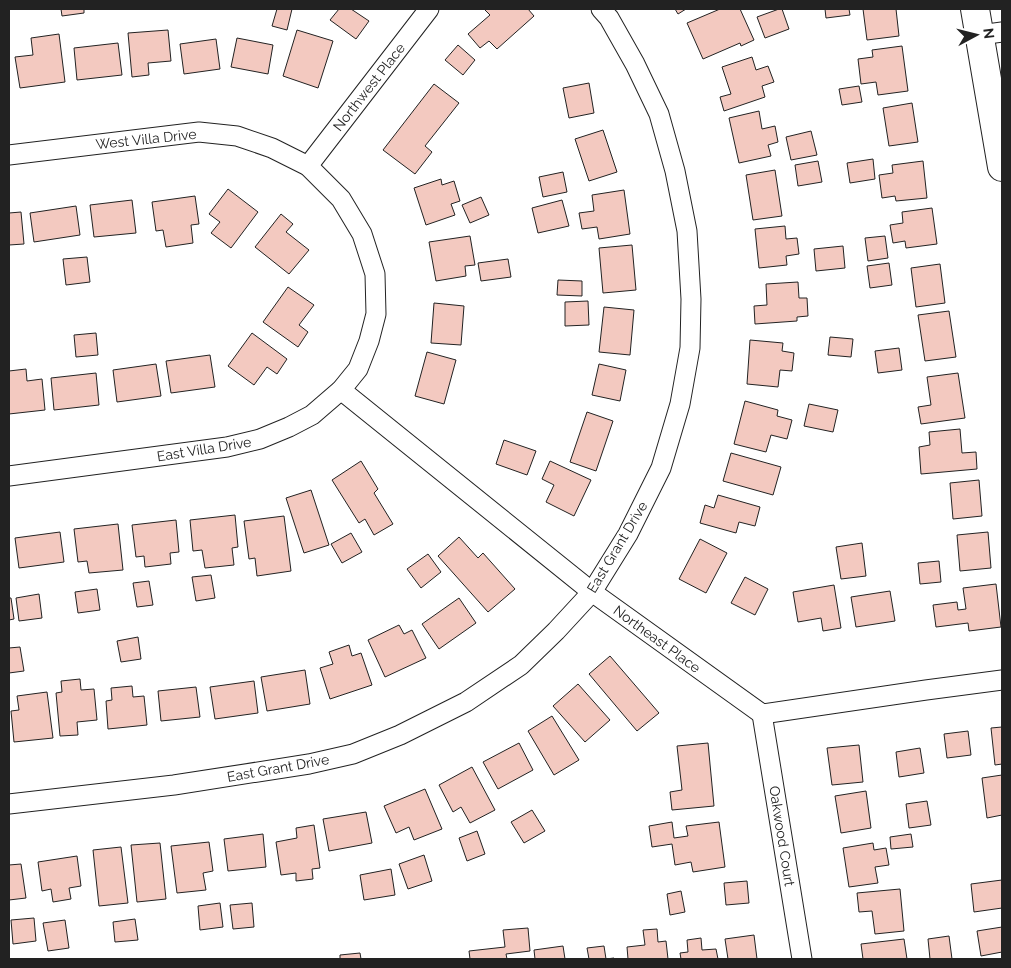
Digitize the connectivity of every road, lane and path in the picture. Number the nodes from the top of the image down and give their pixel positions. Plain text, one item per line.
1 (430, 9) edge
2 (601, 9) edge
3 (975, 9) edge
4 (991, 34) edge
5 (9, 155) edge
6 (308, 166) junction
7 (1002, 167) edge
8 (342, 390) junction
9 (9, 476) edge
10 (592, 592) junction
11 (1002, 680) edge
12 (762, 714) junction
13 (9, 804) edge
14 (802, 959) edge

1 - 6 street, Northwest Place
2 - 10 street, East Grant Drive
3 - 4 street
4 - 7 street
5 - 6 street, West Villa Drive
6 - 8 street, East Villa Drive
8 - 9 street, East Villa Drive
8 - 10 street, Northeast Place
10 - 12 street, Northeast Place
10 - 13 street, East Grant Drive
11 - 12 street
12 - 14 street, Oakwood Court

